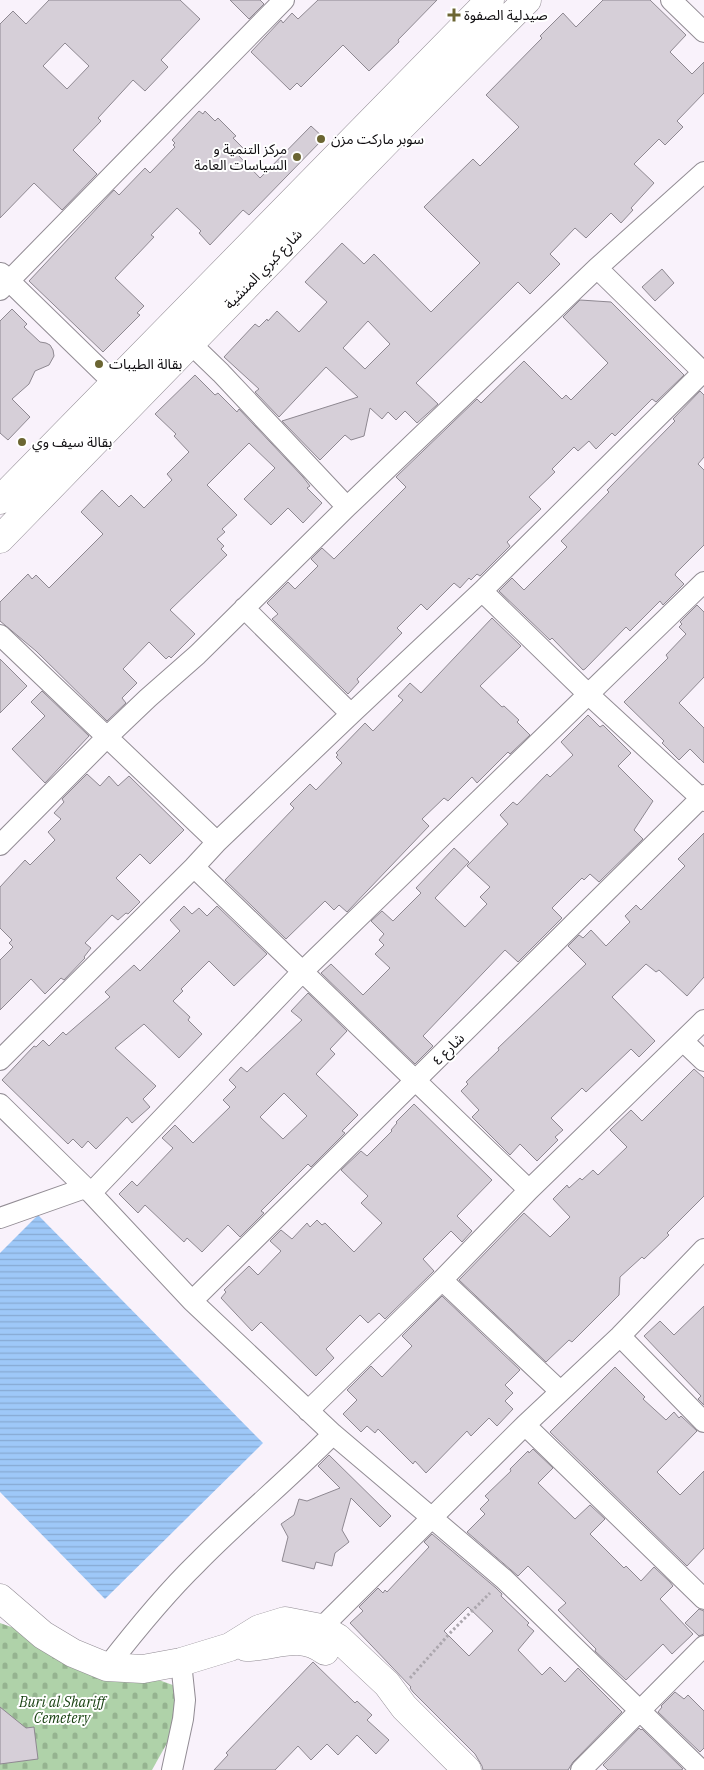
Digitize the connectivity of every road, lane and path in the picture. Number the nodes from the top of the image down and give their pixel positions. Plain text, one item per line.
1 (284, 0) edge
2 (490, 0) edge
3 (527, 0) edge
4 (671, 0) edge
5 (704, 32) edge
6 (704, 172) edge
7 (597, 268) junction
8 (3, 281) edge
9 (191, 344) junction
10 (703, 373) edge
11 (114, 383) junction
12 (0, 500) edge
13 (347, 508) junction
14 (0, 539) edge
15 (704, 582) edge
16 (482, 591) junction
17 (244, 608) junction
18 (0, 635) edge
19 (588, 694) junction
20 (351, 714) junction
21 (106, 738) junction
22 (703, 798) edge
23 (217, 842) junction
24 (0, 845) edge
25 (194, 867) junction
26 (302, 972) junction
27 (704, 1020) edge
28 (683, 1041) junction
29 (0, 1060) edge
30 (704, 1061) edge
31 (416, 1082) junction
32 (0, 1104) edge
33 (88, 1190) junction
34 (529, 1190) junction
35 (0, 1218) edge
36 (704, 1249) edge
37 (442, 1280) junction
38 (192, 1301) junction
39 (620, 1336) junction
40 (560, 1391) junction
41 (308, 1411) junction
42 (704, 1422) edge
43 (526, 1425) junction
44 (333, 1434) junction
45 (432, 1517) junction
46 (504, 1579) junction
47 (0, 1598) edge
48 (704, 1599) edge
49 (321, 1628) junction
50 (704, 1646) edge
51 (230, 1647) junction
52 (181, 1662) junction
53 (107, 1667) junction
54 (399, 1701) junction
55 (641, 1711) junction
56 (172, 1770) edge
57 (466, 1770) edge
58 (581, 1770) edge
59 (701, 1770) edge

1 - 8 street
2 - 11 main road, شارع كبري المنشية
3 - 9 main road, شارع كبري المنشية
4 - 5 street
6 - 7 street
7 - 10 street
7 - 13 street
8 - 11 street
9 - 13 street
9 - 14 main road, شارع كبري المنشية
10 - 16 street
11 - 12 main road, شارع كبري المنشية
13 - 17 street
15 - 19 street
16 - 19 street
16 - 20 street
17 - 20 street
17 - 21 street
18 - 21 street
19 - 22 street
19 - 26 street
20 - 23 street
21 - 23 street
21 - 24 street
22 - 31 street, شارع ٤
23 - 25 street
25 - 26 street
25 - 29 street
26 - 31 street
26 - 33 street
27 - 28 street
28 - 30 street
28 - 34 street
31 - 34 street
31 - 38 street, شارع ٤
32 - 33 street
33 - 35 street
33 - 38 street
34 - 37 street
36 - 39 street
37 - 40 street
37 - 41 street
38 - 41 street
39 - 40 street
39 - 42 street
40 - 43 street
41 - 44 street
43 - 45 street
43 - 48 street
44 - 45 street
44 - 53 street
45 - 46 street
45 - 49 street
46 - 54 path
46 - 55 street
47 - 53 main road
49 - 51 main road
49 - 54 main road
50 - 55 street
51 - 52 main road
51 - 54 main road
52 - 53 main road
52 - 56 street
54 - 57 main road
55 - 58 street
55 - 59 street

